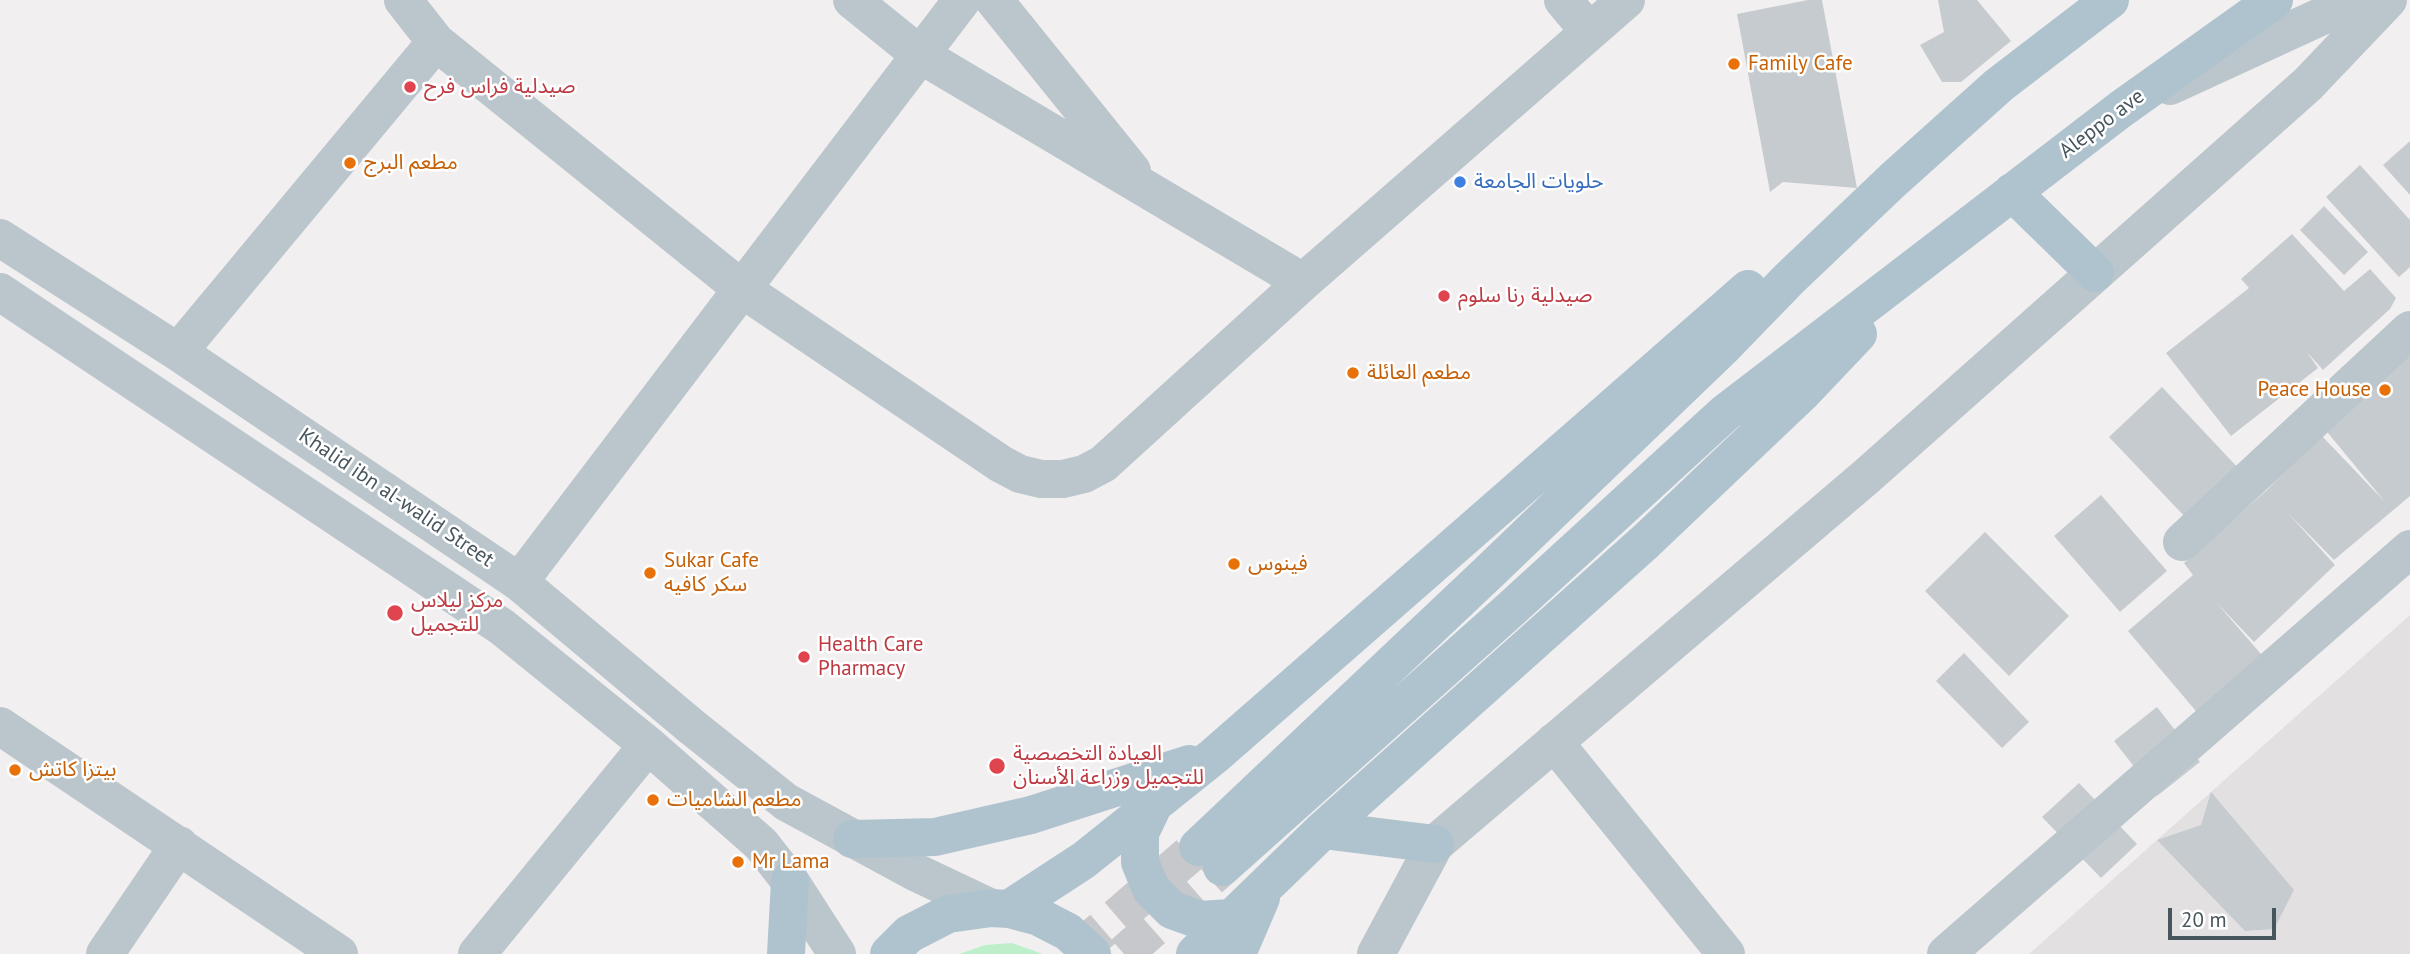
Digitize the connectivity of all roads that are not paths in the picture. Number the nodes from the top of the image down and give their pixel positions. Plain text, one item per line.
1 (403, 0) edge
2 (852, 0) edge
3 (961, 0) edge
4 (994, 0) edge
5 (1563, 0) edge
6 (1626, 0) edge
7 (2274, 0) edge
8 (2357, 0) edge
9 (2388, 0) edge
10 (2103, 3) edge
11 (1588, 30) junction
12 (436, 42) junction
13 (919, 54) junction
14 (2121, 109) junction
15 (1893, 180) junction
16 (1146, 189) junction
17 (2012, 192) junction
18 (0, 238) edge
19 (1933, 253) junction
20 (2095, 273) junction
21 (1303, 282) junction
22 (742, 289) junction
23 (0, 292) edge
24 (2410, 330) edge
25 (178, 352) junction
26 (2182, 542) dead end
27 (2410, 549) edge
28 (519, 582) junction
29 (0, 726) edge
30 (1554, 742) junction
31 (648, 745) junction
32 (1214, 755) junction
33 (1153, 806) junction
34 (1323, 830) junction
35 (852, 839) junction
36 (1435, 844) junction
37 (179, 845) junction
38 (790, 881) junction
39 (1000, 908) junction
40 (1234, 936) edge
41 (106, 954) edge
42 (339, 954) edge
43 (477, 954) edge
44 (786, 954) edge
45 (837, 954) edge
46 (889, 954) edge
47 (1092, 954) edge
48 (1195, 954) edge
49 (1376, 954) edge
50 (1726, 954) edge
51 (1946, 954) edge

1 - 12 street
2 - 13 street
3 - 13 street
4 - 16 street
5 - 11 street
6 - 11 street
7 - 14 main road, Aleppo ave
8 - 14 street
9 - 20 street
10 - 15 main road
11 - 21 street
12 - 22 street
12 - 25 street
13 - 16 street
13 - 22 street
14 - 17 main road, Aleppo ave
15 - 19 main road
15 - 32 main road
16 - 21 street
17 - 19 main road, Aleppo ave
17 - 20 main road
18 - 25 street, Khalid ibn al-walid Street
19 - 34 main road
20 - 30 street
21 - 22 street
22 - 28 street
23 - 31 street
24 - 26 street
25 - 28 street, Khalid ibn al-walid Street
27 - 51 street
28 - 35 street, Khalid ibn al-walid Street
29 - 37 street
30 - 36 street
30 - 50 street
31 - 38 street
31 - 43 street
32 - 33 main road
32 - 35 main road
33 - 39 main road
33 - 40 main road
34 - 36 main road
34 - 40 main road
35 - 39 street, Khalid ibn al-walid Street
36 - 49 street
37 - 41 street
37 - 42 street
38 - 44 main road
38 - 45 street
39 - 46 main road
39 - 47 main road
40 - 48 main road

